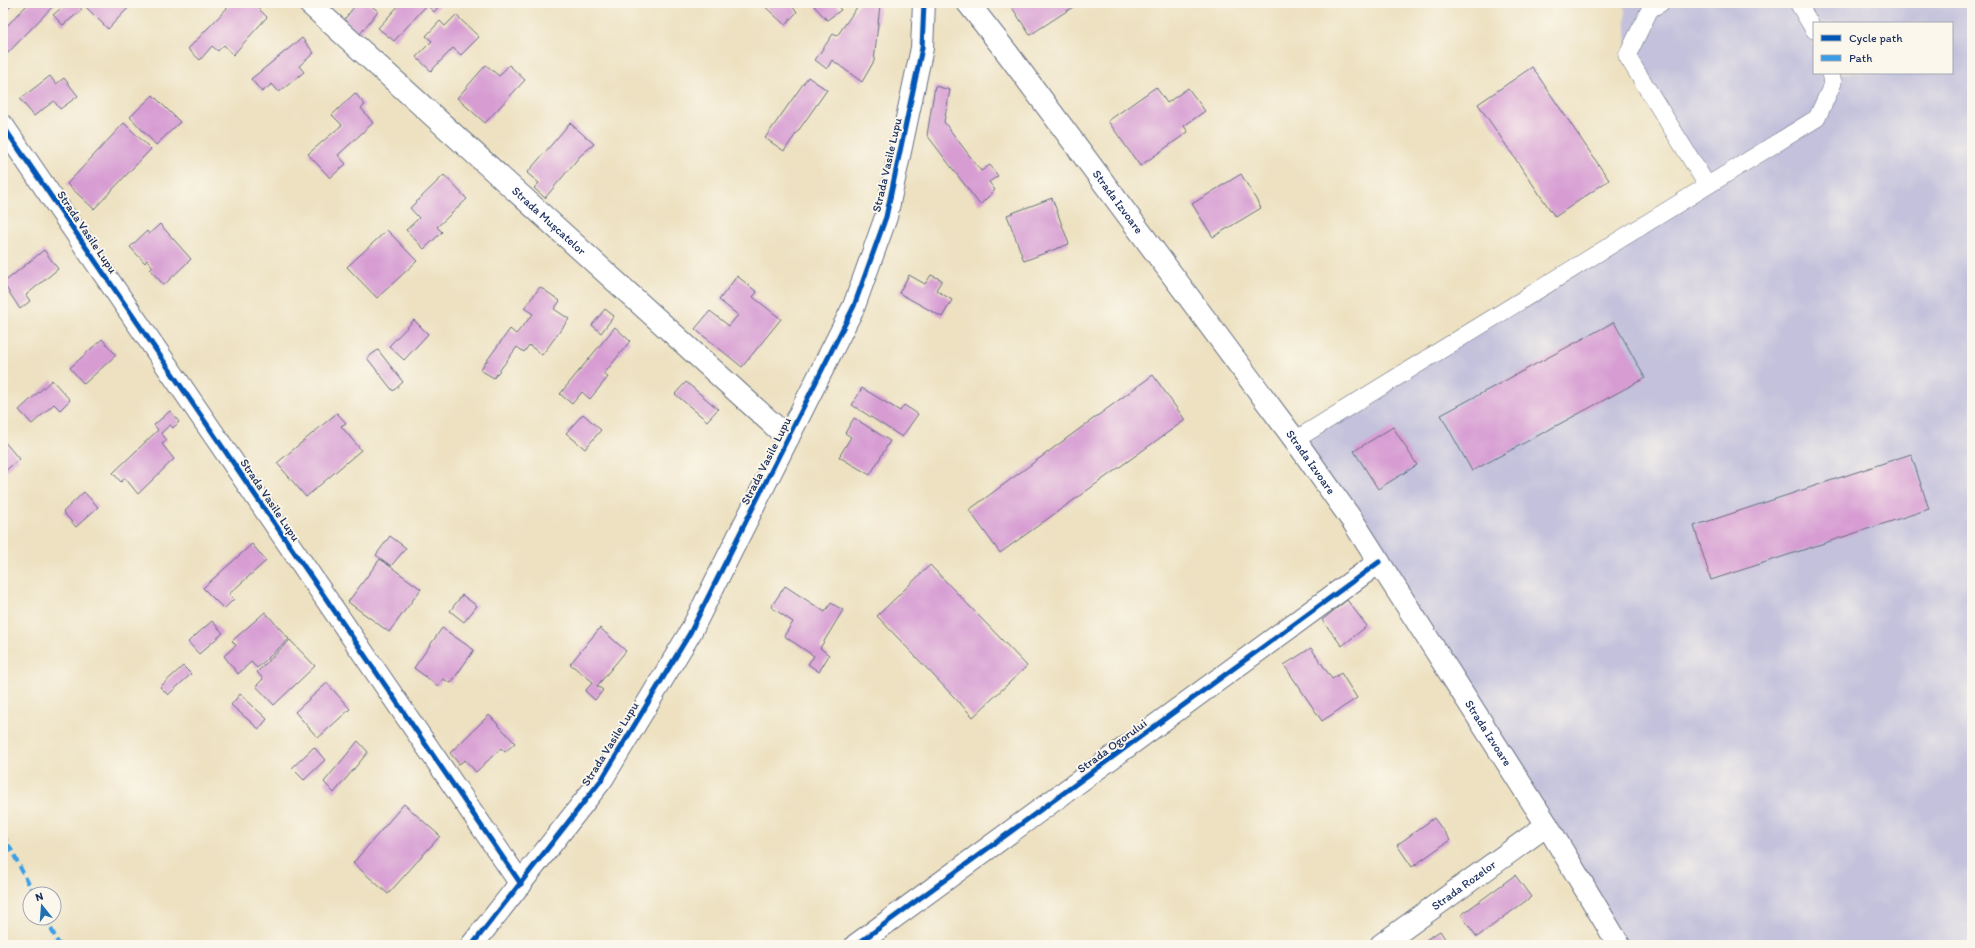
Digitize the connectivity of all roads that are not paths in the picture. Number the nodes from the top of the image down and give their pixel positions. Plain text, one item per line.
1 (309, 3) edge
2 (924, 3) edge
3 (968, 3) edge
4 (1661, 3) edge
5 (1798, 3) edge
6 (1813, 28) edge
7 (1831, 74) edge
8 (3, 126) edge
9 (1707, 184) junction
10 (788, 438) junction
11 (1295, 440) junction
12 (1379, 562) junction
13 (1547, 824) junction
14 (521, 884) junction
15 (472, 945) edge
16 (856, 945) edge
17 (1381, 945) edge
18 (1619, 945) edge

1 - 10 street, Strada Mușcatelor
2 - 10 street, Strada Vasile Lupu
3 - 11 street, Strada Izvoare
4 - 9 lane
5 - 6 lane
7 - 9 lane
8 - 14 street, Strada Vasile Lupu
9 - 11 lane
10 - 14 street, Strada Vasile Lupu
11 - 12 street, Strada Izvoare
12 - 13 street, Strada Izvoare
12 - 16 street, Strada Ogorului
13 - 17 street, Strada Rozelor
13 - 18 street, Strada Izvoare
14 - 15 street, Strada Vasile Lupu

